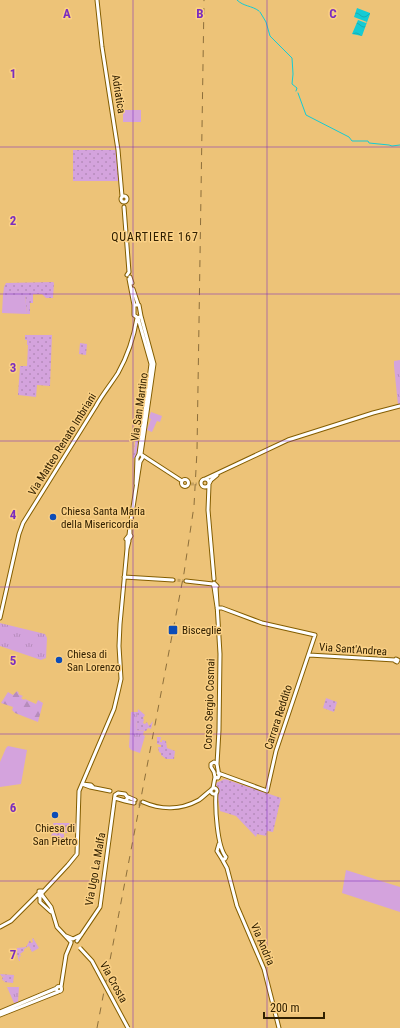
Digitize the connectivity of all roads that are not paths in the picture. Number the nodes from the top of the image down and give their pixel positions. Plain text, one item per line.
1 (96, 0) edge
2 (136, 304) junction
3 (137, 317) junction
4 (136, 323) junction
5 (140, 324) junction
6 (134, 328) junction
7 (400, 406) edge
8 (141, 454) junction
9 (140, 461) junction
10 (218, 474) junction
11 (205, 479) junction
12 (182, 482) junction
13 (188, 484) tunnel mouth
14 (209, 484) junction
15 (202, 485) junction
16 (208, 500) junction
17 (124, 577) junction
18 (173, 580) tunnel mouth
19 (186, 582) tunnel mouth
20 (214, 584) junction
21 (218, 608) junction
22 (0, 618) edge
23 (309, 655) junction
24 (398, 660) edge
25 (215, 763) junction
26 (218, 773) junction
27 (217, 777) junction
28 (226, 777) junction
29 (82, 784) junction
30 (248, 784) junction
31 (269, 786) junction
32 (214, 792) junction
33 (116, 795) junction
34 (128, 797) junction
35 (120, 800) junction
36 (125, 801) junction
37 (115, 803) junction
38 (143, 803) tunnel mouth
39 (41, 894) junction
40 (34, 900) junction
41 (40, 902) junction
42 (52, 913) junction
43 (0, 927) edge
44 (74, 942) junction
45 (58, 988) junction
46 (0, 1012) edge
47 (0, 1015) edge
48 (128, 1028) edge
49 (279, 1028) edge

1 - 2 street, Adriatica
2 - 3 street
2 - 3 street
3 - 4 street
3 - 5 street, Via San Martino
3 - 6 street
3 - 8 street, Via San Martino
4 - 5 street
4 - 6 street
5 - 8 street, Via San Martino
6 - 22 street, Via Matteo Renato Imbriani
7 - 10 street
8 - 9 street
8 - 12 street
9 - 12 street
9 - 17 street
10 - 11 street
10 - 14 street
11 - 14 street
11 - 15 street
12 - 13 street
14 - 15 street
14 - 16 street
15 - 16 street
16 - 20 street, Corso Sergio Cosmai
17 - 18 street
17 - 29 street
19 - 20 street
20 - 21 street, Corso Sergio Cosmai
21 - 23 street, Carrara Reddito
21 - 25 street, Corso Sergio Cosmai
23 - 24 street, Via Sant'Andrea
23 - 31 street, Carrara Reddito
25 - 26 street
25 - 27 street
26 - 27 street
26 - 28 street
27 - 28 street
27 - 32 street
28 - 30 street
29 - 33 street
29 - 39 street
30 - 31 street
30 - 31 street, Carrara Reddito
32 - 38 street
32 - 49 street, Via Andria
33 - 34 street
33 - 35 street
33 - 37 street, Via Ugo La Malfa
34 - 36 street
34 - 36 street
35 - 36 street
35 - 37 street
37 - 44 street, Via Ugo La Malfa
39 - 40 street
39 - 41 street
39 - 42 street
40 - 41 street
40 - 43 street
41 - 42 street
42 - 44 street
44 - 45 street, Via Ugo La Malfa
44 - 48 street, Via Crosta, bridge
45 - 46 street
45 - 47 street

